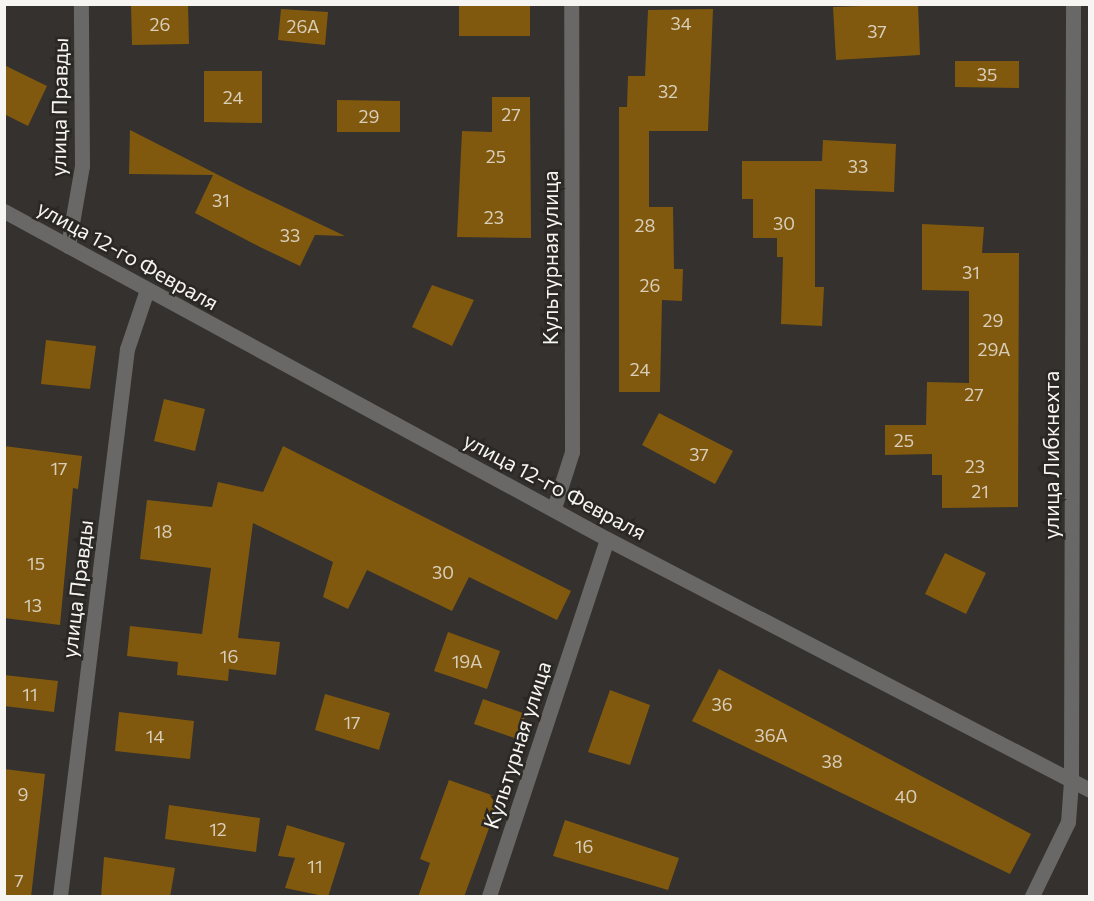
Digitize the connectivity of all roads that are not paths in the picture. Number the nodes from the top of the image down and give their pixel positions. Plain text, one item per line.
1 (81, 4) edge
2 (570, 4) edge
3 (1073, 4) edge
4 (4, 211) edge
5 (68, 246) junction
6 (147, 290) junction
7 (554, 508) junction
8 (607, 539) junction
9 (1071, 781) junction
10 (1089, 790) edge
11 (60, 897) edge
12 (489, 897) edge
13 (1032, 897) edge

1 - 5 street, улица Правды
2 - 7 street, Культурная улица
3 - 9 street, улица Либкнехта
4 - 5 street, улица 12-го Февраля
5 - 6 street, улица 12-го Февраля
6 - 7 street, улица 12-го Февраля
6 - 11 street, улица Правды
7 - 8 street, улица 12-го Февраля
8 - 9 street, улица 12-го Февраля
8 - 12 street, Культурная улица
9 - 10 street, улица 12-го Февраля
9 - 13 street, улица Либкнехта

